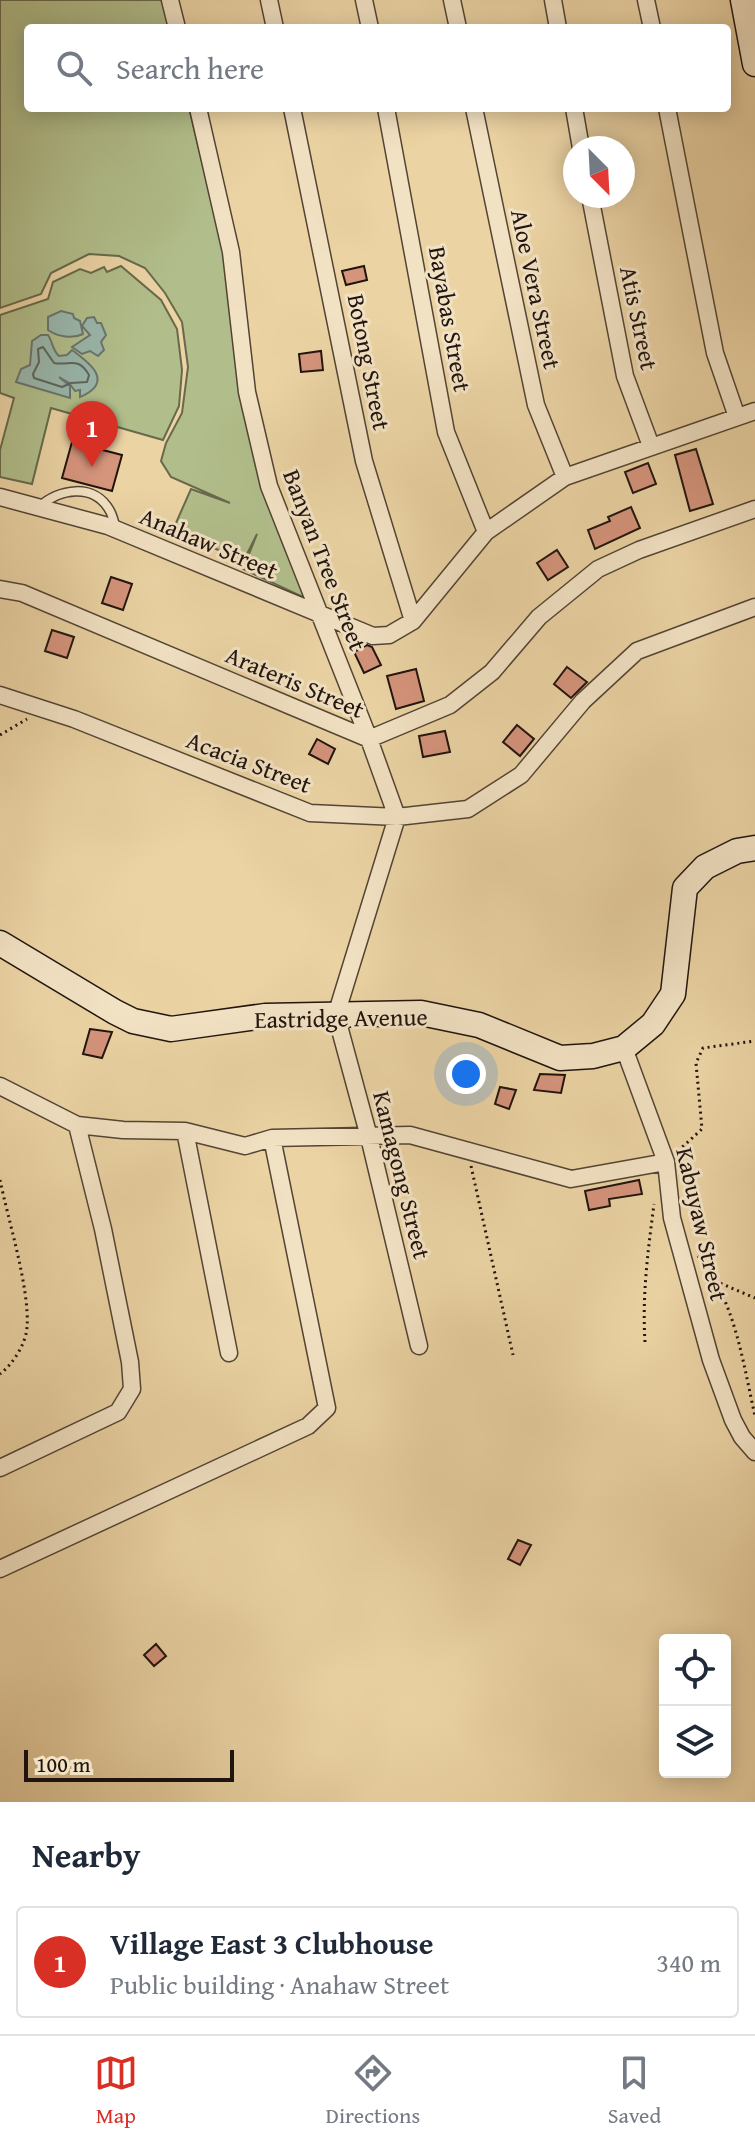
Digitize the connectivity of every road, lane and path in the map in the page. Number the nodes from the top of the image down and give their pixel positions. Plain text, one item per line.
1 (170, 0) edge
2 (269, 0) edge
3 (364, 0) edge
4 (452, 0) edge
5 (553, 0) edge
6 (646, 0) edge
7 (743, 0) edge
8 (176, 24) edge
9 (274, 24) edge
10 (369, 24) edge
11 (457, 24) edge
12 (557, 24) edge
13 (651, 24) edge
14 (755, 64) edge
15 (199, 112) edge
16 (293, 112) edge
17 (387, 112) edge
18 (475, 112) edge
19 (575, 112) edge
20 (668, 112) edge
21 (579, 136) edge
22 (592, 208) edge
23 (755, 411) edge
24 (737, 417) junction
25 (651, 446) junction
26 (565, 477) junction
27 (0, 497) edge
28 (38, 507) junction
29 (755, 509) edge
30 (116, 530) junction
31 (486, 532) junction
32 (0, 589) edge
33 (755, 607) edge
34 (319, 614) junction
35 (413, 621) junction
36 (0, 695) edge
37 (44, 709) junction
38 (0, 735) edge
39 (369, 739) junction
40 (397, 817) junction
41 (755, 848) edge
42 (0, 943) edge
43 (336, 1015) junction
44 (755, 1041) edge
45 (624, 1048) junction
46 (0, 1086) edge
47 (77, 1125) junction
48 (185, 1131) junction
49 (369, 1137) junction
50 (272, 1138) junction
51 (468, 1151) junction
52 (666, 1162) junction
53 (0, 1180) edge
54 (655, 1200) dead end
55 (695, 1253) dead end
56 (715, 1281) junction
57 (755, 1298) edge
58 (645, 1342) dead end
59 (419, 1346) dead end
60 (229, 1353) dead end
61 (513, 1355) dead end
62 (0, 1374) edge
63 (755, 1416) edge
64 (755, 1452) edge
65 (0, 1468) edge
66 (0, 1569) edge

1 - 8 street
2 - 9 street
3 - 10 street
4 - 11 street
5 - 12 street
6 - 13 street
7 - 14 street
15 - 34 street, Banyan Tree Street
16 - 35 street, Botong Street
17 - 31 street, Bayabas Street
18 - 26 street, Aloe Vera Street
19 - 21 street
20 - 24 street
22 - 25 street, Atis Street
23 - 24 street, Anahaw Street
24 - 25 street, Anahaw Street
25 - 26 street, Anahaw Street
26 - 31 street, Anahaw Street
27 - 28 street, Anahaw Street
28 - 30 street, Anahaw Street
28 - 30 lane
29 - 39 street, Arateris Street
30 - 34 street, Anahaw Street
31 - 35 street, Anahaw Street
32 - 39 street, Arateris Street
33 - 40 street, Acacia Street
34 - 35 street, Anahaw Street
34 - 39 street, Banyan Tree Street
36 - 37 street, Acacia Street
37 - 38 path
37 - 40 street, Acacia Street
39 - 40 street, Banyan Tree Street
40 - 43 street
41 - 45 street, Eastridge Avenue
42 - 43 street, Eastridge Avenue
43 - 45 street, Eastridge Avenue
43 - 49 street, Kamagong Street
44 - 52 path
45 - 52 street, Kabuyaw Street
46 - 47 street
47 - 48 street
47 - 65 street
48 - 50 street
48 - 60 street
49 - 50 street
49 - 51 street
49 - 59 street, Kamagong Street
50 - 66 street
51 - 52 street
51 - 61 path
52 - 64 street, Kabuyaw Street
53 - 62 path
54 - 58 path
55 - 56 path
56 - 57 path
56 - 63 path

